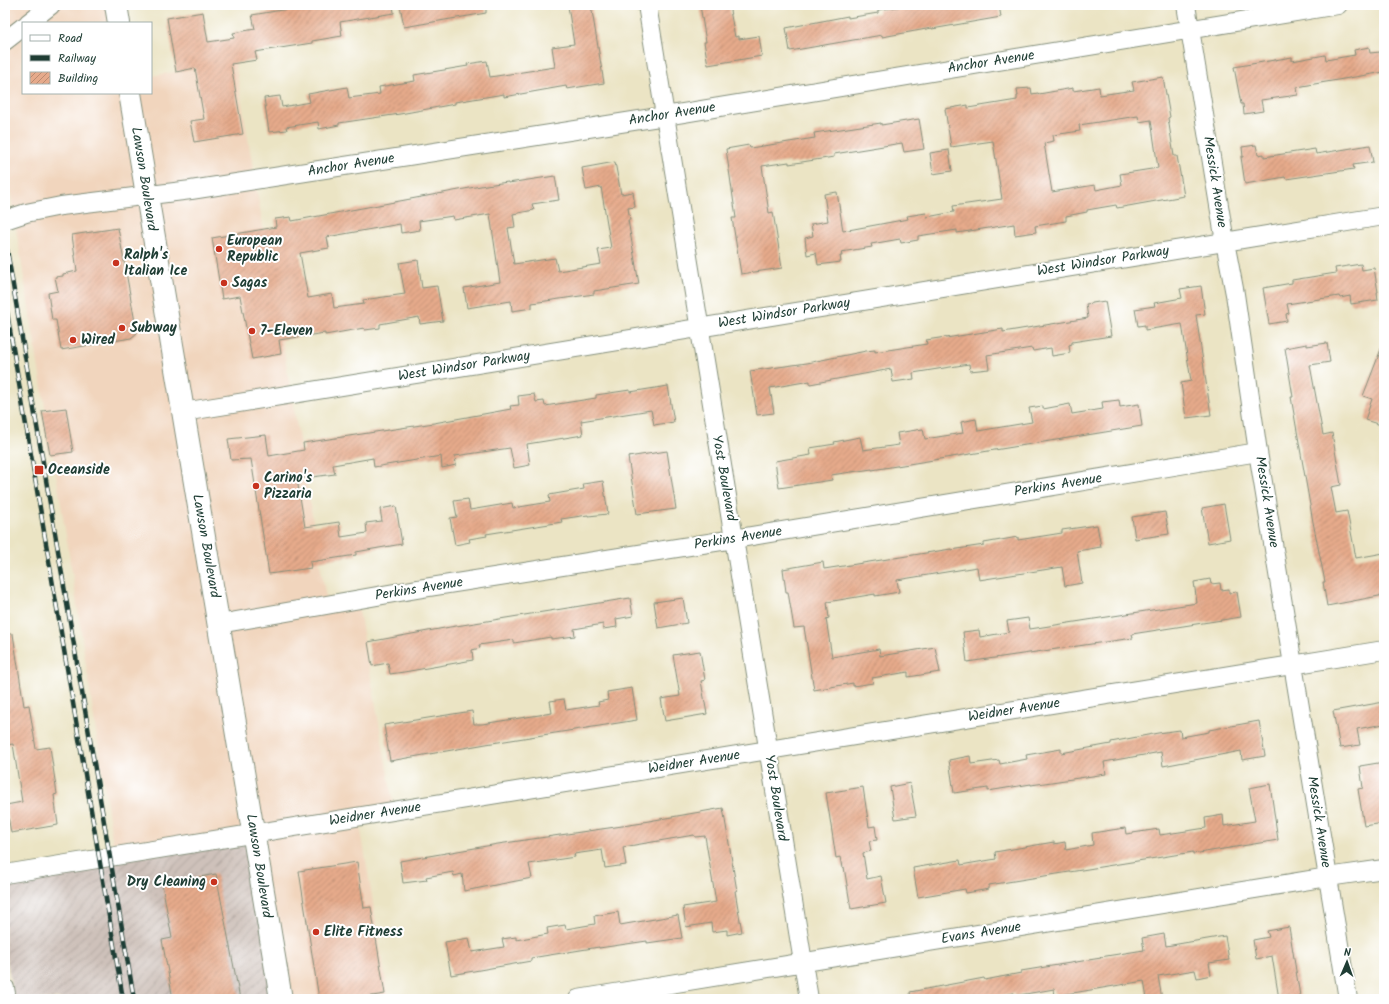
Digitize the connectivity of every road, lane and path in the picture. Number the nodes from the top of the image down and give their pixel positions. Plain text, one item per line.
1 (51, 5) edge
2 (116, 5) edge
3 (647, 5) edge
4 (1186, 5) edge
5 (1338, 5) edge
6 (29, 22) edge
7 (119, 22) edge
8 (22, 28) edge
9 (1190, 30) junction
10 (5, 41) edge
11 (130, 94) edge
12 (665, 116) junction
13 (147, 195) junction
14 (1384, 216) edge
15 (5, 220) edge
16 (1225, 242) junction
17 (699, 327) junction
18 (183, 412) junction
19 (1258, 452) junction
20 (734, 539) junction
21 (219, 624) junction
22 (1384, 650) edge
23 (1293, 665) junction
24 (769, 750) junction
25 (254, 834) junction
26 (1384, 868) edge
27 (5, 874) edge
28 (1328, 877) junction
29 (803, 962) junction
30 (5, 988) edge
31 (7, 999) edge
32 (281, 999) edge
33 (578, 999) edge
34 (809, 999) edge
35 (1348, 999) edge

1 - 6 street
2 - 7 main road
3 - 12 street, Yost Boulevard
4 - 9 street, Messick Avenue
5 - 9 street, Anchor Avenue
8 - 10 street
9 - 12 street, Anchor Avenue
9 - 16 street, Messick Avenue
11 - 13 main road, Lawson Boulevard
12 - 13 street, Anchor Avenue
12 - 17 street, Yost Boulevard
13 - 15 street, Anchor Avenue
13 - 18 main road, Lawson Boulevard
14 - 16 street, West Windsor Parkway
16 - 17 street, West Windsor Parkway
16 - 19 street, Messick Avenue
17 - 18 street, West Windsor Parkway
17 - 20 street, Yost Boulevard
18 - 21 main road, Lawson Boulevard
19 - 20 street, Perkins Avenue
19 - 23 street, Messick Avenue
20 - 21 street, Perkins Avenue
20 - 24 street, Yost Boulevard
21 - 25 main road, Lawson Boulevard
22 - 23 street, Weidner Avenue
23 - 24 street, Weidner Avenue
23 - 28 street, Messick Avenue
24 - 25 street, Weidner Avenue
24 - 29 street, Yost Boulevard
25 - 27 street, Weidner Avenue
25 - 32 main road, Lawson Boulevard
26 - 28 street, Evans Avenue
28 - 29 street, Evans Avenue
28 - 35 street, Messick Avenue
29 - 33 street, Evans Avenue
29 - 34 street, Yost Boulevard
30 - 31 street

